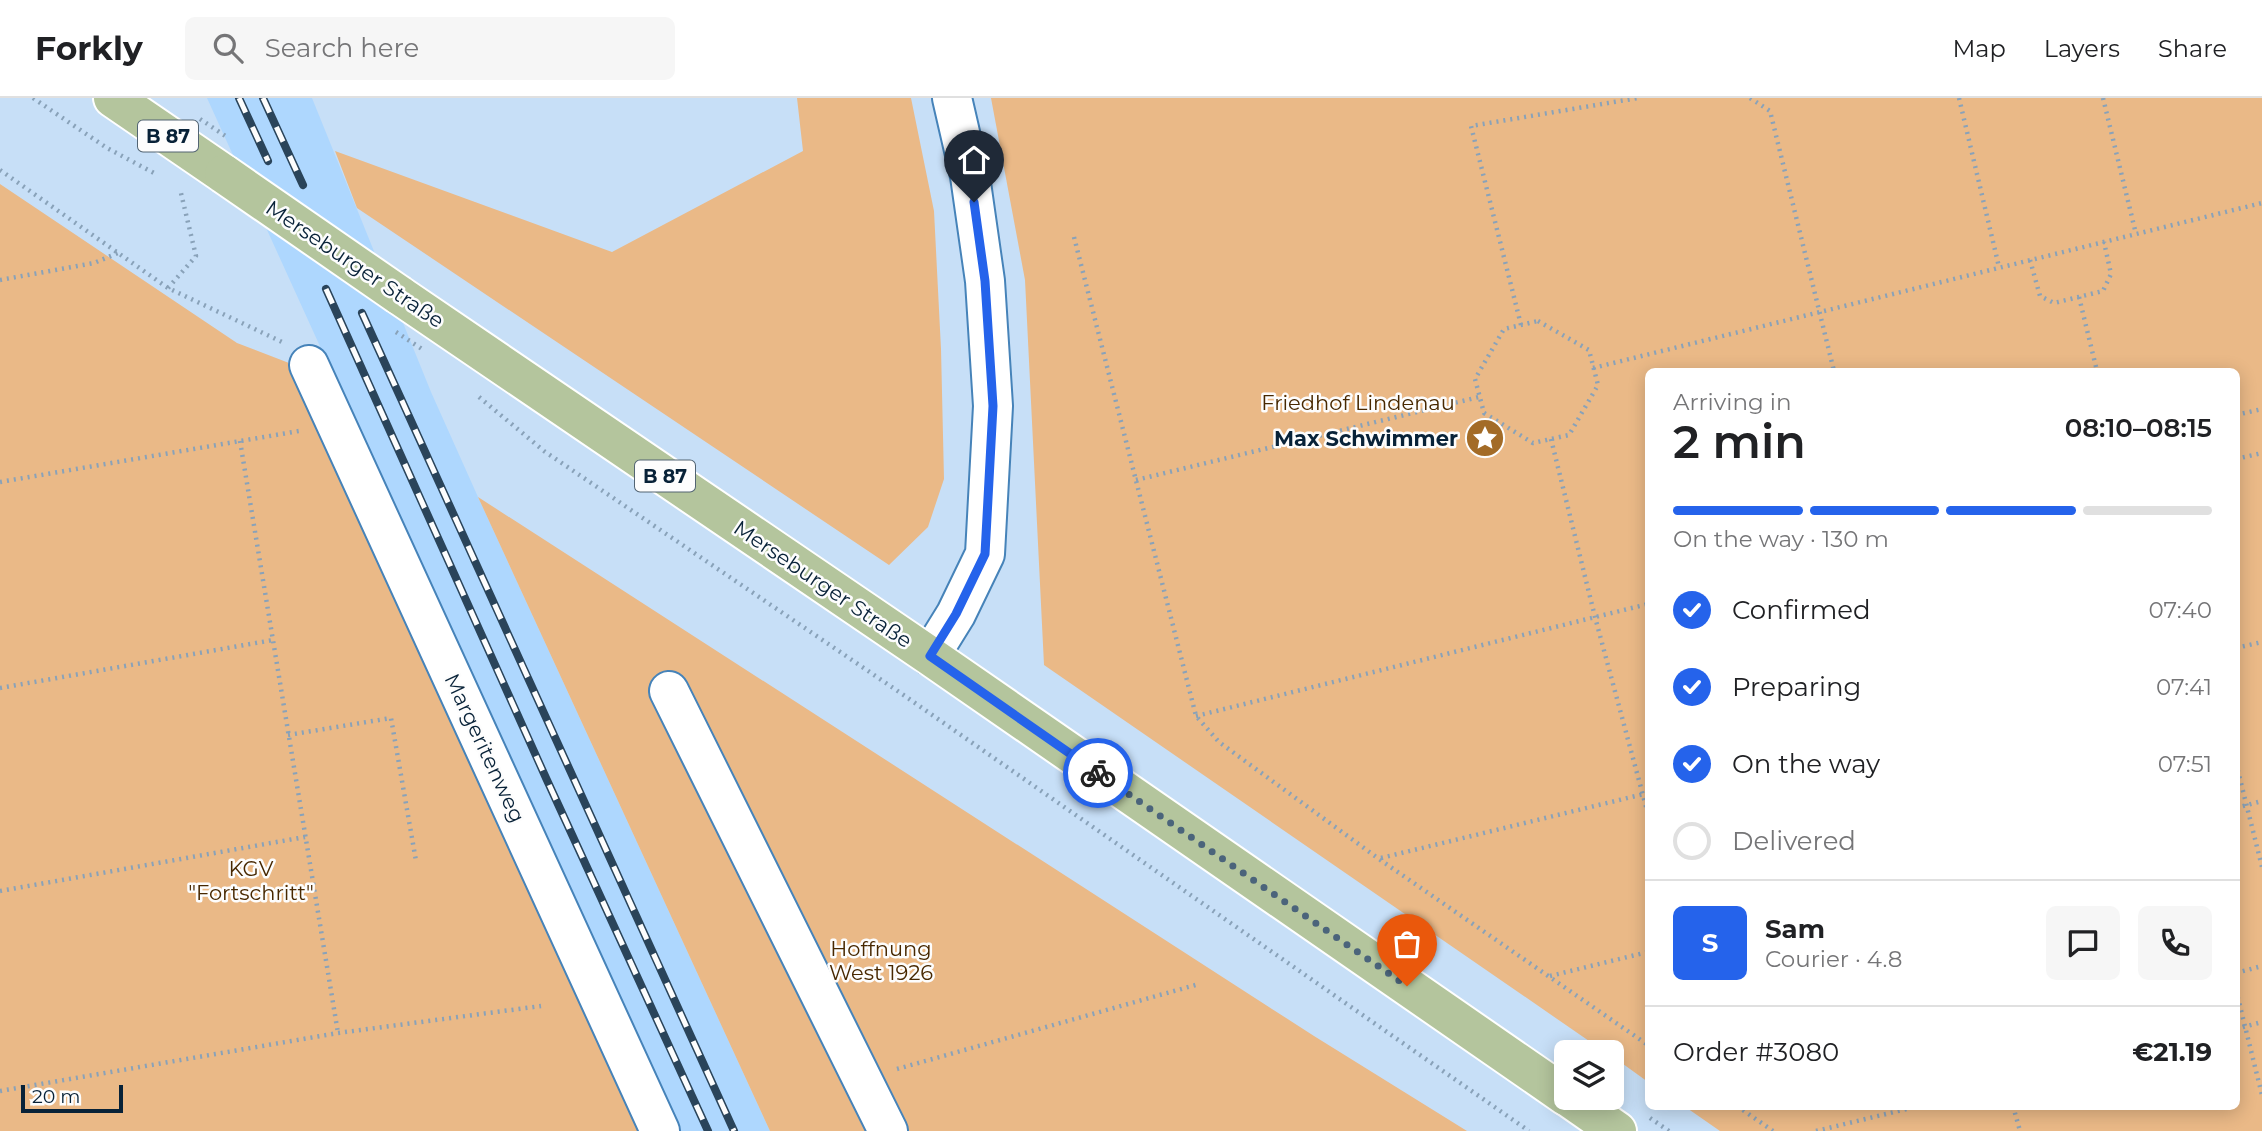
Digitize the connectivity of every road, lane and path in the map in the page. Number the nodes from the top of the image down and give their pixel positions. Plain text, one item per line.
1 (33, 98) edge
2 (113, 98) edge
3 (952, 98) edge
4 (1638, 98) edge
5 (1750, 98) edge
6 (1959, 98) edge
7 (2103, 98) edge
8 (0, 170) edge
9 (155, 174) dead end
10 (179, 187) dead end
11 (2262, 203) edge
12 (2137, 234) junction
13 (1074, 237) dead end
14 (2104, 242) junction
15 (119, 253) junction
16 (2030, 260) junction
17 (1999, 267) junction
18 (0, 280) edge
19 (168, 288) junction
20 (2079, 297) junction
21 (1819, 311) junction
22 (1521, 325) junction
23 (309, 365) joint
24 (1593, 368) junction
25 (1833, 368) edge
26 (2096, 368) edge
27 (473, 392) dead end
28 (1479, 397) junction
29 (2262, 409) edge
30 (2240, 414) edge
31 (337, 426) junction
32 (1551, 439) junction
33 (240, 442) junction
34 (2262, 453) edge
35 (2240, 458) edge
36 (1136, 480) junction
37 (0, 482) edge
38 (1645, 605) edge
39 (1595, 617) junction
40 (273, 640) junction
41 (2262, 642) edge
42 (2240, 647) edge
43 (930, 656) junction
44 (0, 688) edge
45 (669, 691) dead end
46 (1196, 716) junction
47 (288, 734) junction
48 (2240, 778) edge
49 (1645, 791) edge
50 (1645, 794) edge
51 (2262, 801) edge
52 (2247, 805) junction
53 (2240, 807) edge
54 (305, 838) junction
55 (1379, 859) junction
56 (416, 861) dead end
57 (2262, 867) edge
58 (0, 891) edge
59 (1645, 953) edge
60 (2262, 967) edge
61 (2240, 972) edge
62 (1549, 976) junction
63 (1199, 984) dead end
64 (541, 1006) dead end
65 (2240, 1006) edge
66 (2262, 1023) edge
67 (2245, 1027) junction
68 (2240, 1028) edge
69 (338, 1033) junction
70 (1645, 1043) edge
71 (862, 1079) junction
72 (1554, 1088) edge
73 (0, 1091) edge
74 (2262, 1096) edge
75 (1586, 1110) edge
76 (1743, 1110) edge
77 (1903, 1110) edge
78 (2014, 1110) edge
79 (660, 1131) edge
80 (888, 1131) edge
81 (1528, 1131) edge
82 (1617, 1131) edge
83 (1773, 1131) edge
84 (1816, 1131) edge
85 (2020, 1131) edge

1 - 9 path
2 - 43 main road, Merseburger Straße / B 87, bridge
3 - 43 street
4 - 22 path
5 - 21 path
6 - 17 path
7 - 12 path
8 - 15 path
10 - 19 path
11 - 12 path
12 - 14 path
13 - 36 path
14 - 16 path
14 - 20 path
15 - 18 path
15 - 19 path
16 - 17 path
16 - 20 path
17 - 21 path
19 - 23 path
20 - 26 path
21 - 24 path
21 - 25 path
22 - 24 path
22 - 28 path
23 - 31 street, Margeritenweg
24 - 32 path
27 - 81 path
28 - 32 path
28 - 36 path
29 - 30 path
31 - 33 path
31 - 79 street, Margeritenweg
32 - 39 path
33 - 37 path
33 - 40 path
34 - 35 path
36 - 46 path
38 - 39 path
39 - 46 path
39 - 49 path
40 - 44 path
40 - 47 path
41 - 42 path
43 - 72 main road, Merseburger Straße / B 87
45 - 71 street
46 - 55 path
47 - 54 path
47 - 56 path
48 - 52 path
50 - 55 path
51 - 52 path
52 - 53 path
52 - 57 path
54 - 58 path
54 - 69 path
55 - 62 path
59 - 62 path
60 - 61 path
62 - 70 path
63 - 71 path
64 - 69 path
65 - 67 path
66 - 67 path
67 - 68 path
67 - 74 path
69 - 73 path
71 - 80 street
75 - 82 main road, Merseburger Straße / B 87
76 - 83 path
77 - 84 path
78 - 85 path

